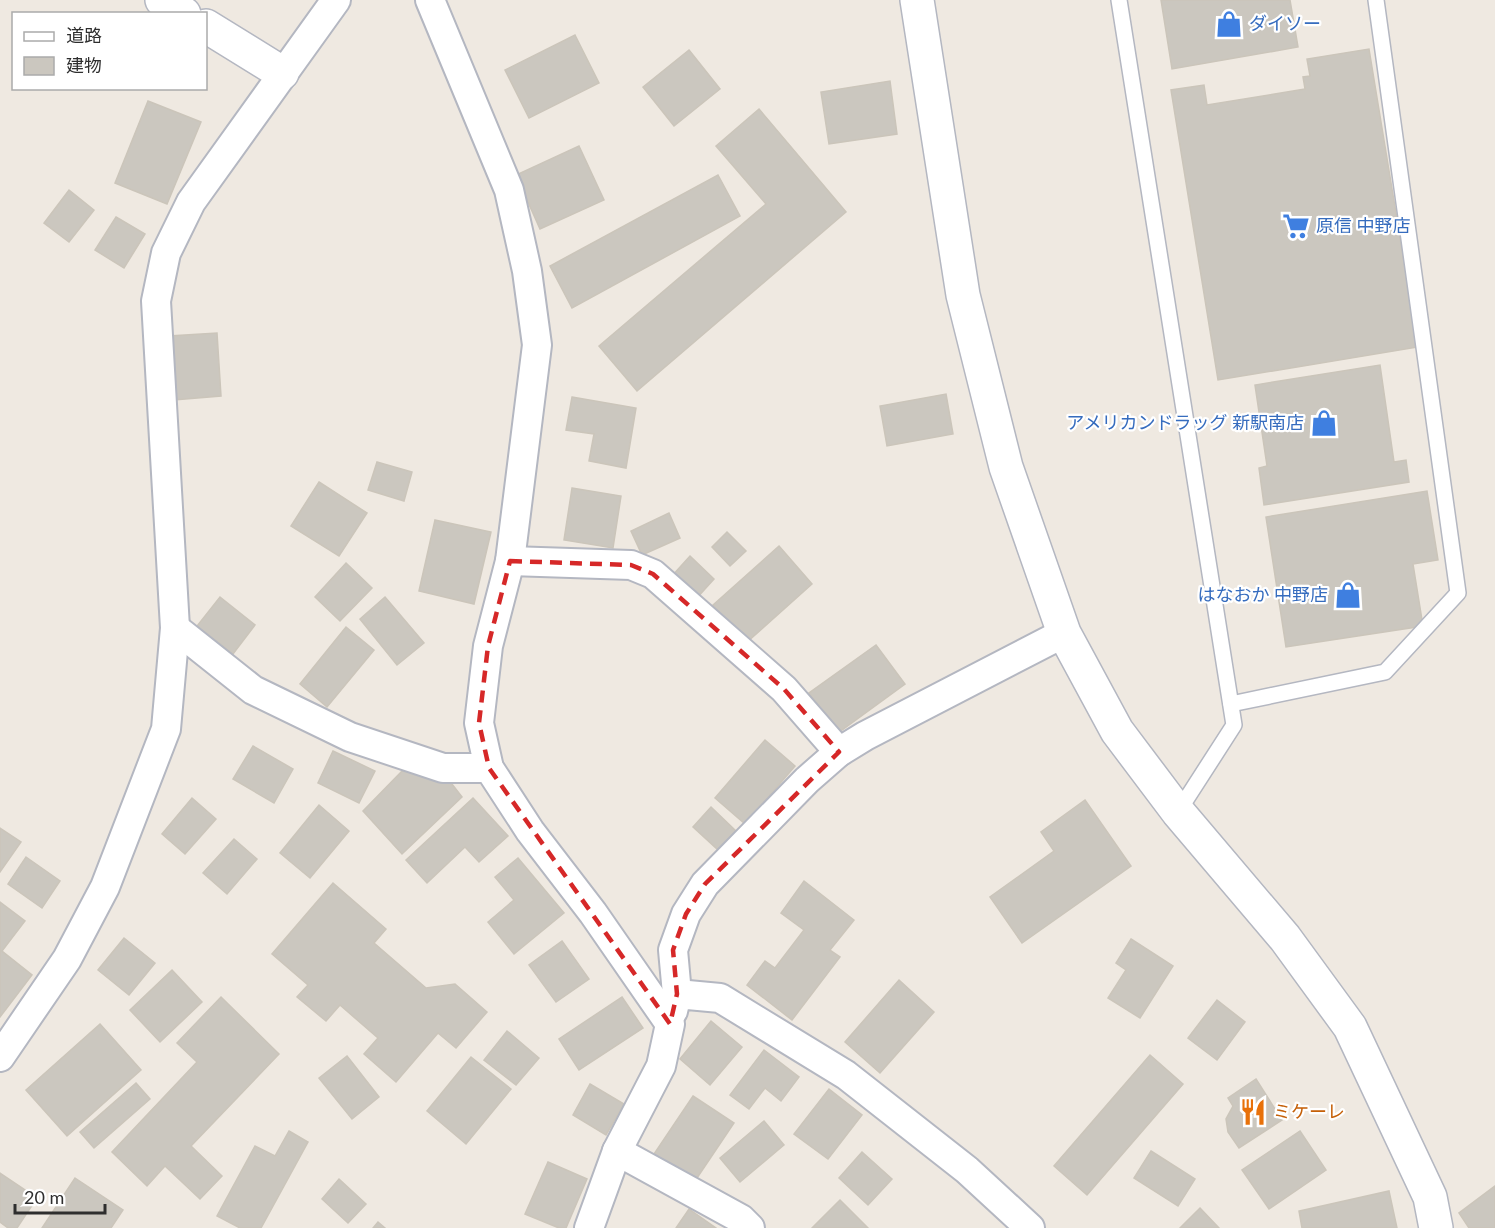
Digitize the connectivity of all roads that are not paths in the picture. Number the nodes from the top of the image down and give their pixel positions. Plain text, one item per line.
1 (162, 0) edge
2 (336, 0) edge
3 (429, 0) edge
4 (916, 0) edge
5 (1119, 0) edge
6 (1376, 0) edge
7 (181, 12) edge
8 (207, 27) edge
9 (282, 73) junction
10 (510, 561) junction
11 (175, 628) junction
12 (1064, 633) junction
13 (1231, 704) junction
14 (839, 752) junction
15 (489, 768) junction
16 (1178, 812) junction
17 (677, 994) junction
18 (670, 1024) junction
19 (0, 1057) edge
20 (617, 1151) junction
21 (589, 1228) edge
22 (750, 1228) edge
23 (1030, 1228) edge
24 (1436, 1228) edge

1 - 7 street
2 - 9 street
3 - 10 street
4 - 12 street
5 - 13 lane
6 - 13 lane
8 - 9 street
9 - 11 street
10 - 14 street
10 - 15 street
11 - 15 street
11 - 19 street
12 - 14 street
12 - 16 street
13 - 16 lane
14 - 17 street
15 - 18 street
16 - 24 street
17 - 18 street
17 - 23 street
18 - 20 street
20 - 21 street
20 - 22 street

